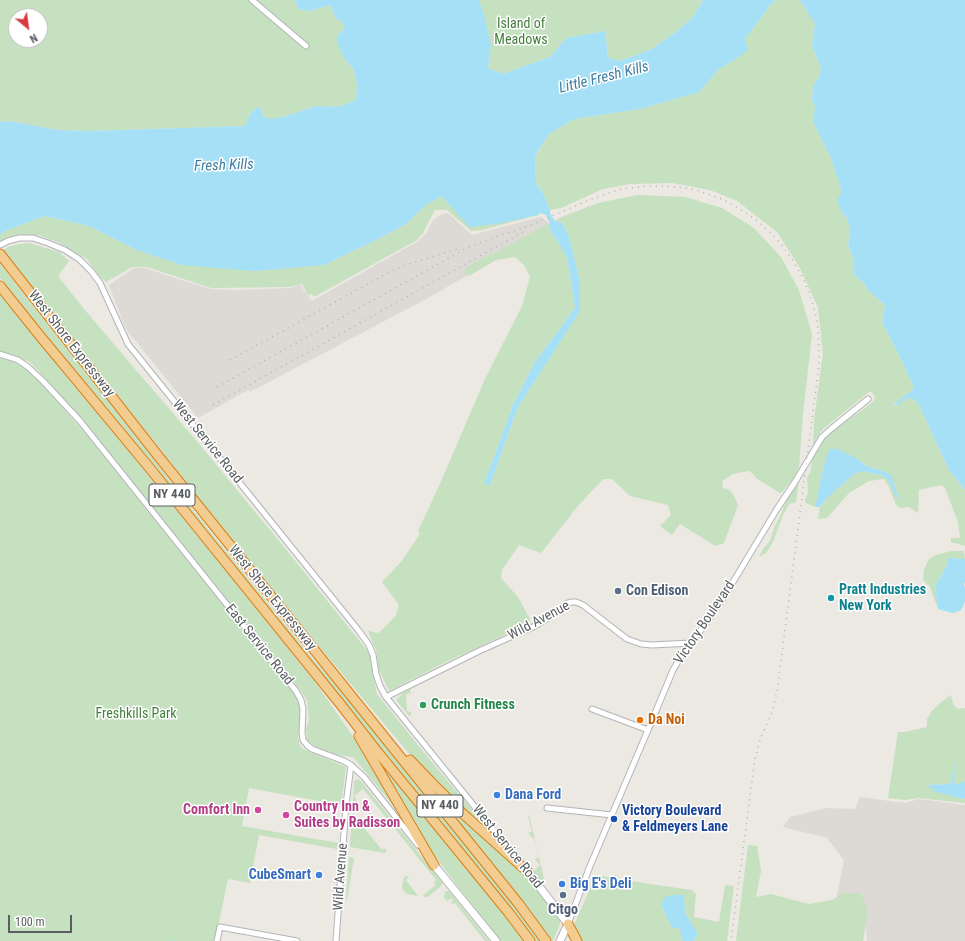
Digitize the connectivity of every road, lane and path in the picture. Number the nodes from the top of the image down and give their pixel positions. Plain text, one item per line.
1 (252, 0) edge
2 (306, 46) dead end
3 (0, 246) edge
4 (3, 257) edge
5 (0, 286) edge
6 (0, 354) edge
7 (868, 399) dead end
8 (691, 643) junction
9 (332, 672) junction
10 (385, 695) junction
11 (341, 706) junction
12 (592, 709) dead end
13 (648, 730) junction
14 (351, 765) junction
15 (546, 808) dead end
16 (612, 815) junction
17 (434, 865) junction
18 (528, 872) junction
19 (568, 924) junction
20 (562, 938) edge
21 (217, 941) edge
22 (297, 941) edge
23 (336, 941) edge
24 (496, 941) edge
25 (530, 941) edge
26 (546, 941) edge
27 (577, 941) edge

1 - 2 street
3 - 10 street, West Service Road
4 - 9 highway, West Shore Expressway / NY 440
5 - 11 highway, West Shore Expressway / NY 440
6 - 14 street, East Service Road
7 - 8 street, Victory Boulevard
8 - 10 street, Wild Avenue
8 - 13 street, Victory Boulevard
9 - 18 highway
9 - 26 highway, West Shore Expressway / NY 440
10 - 18 street, West Service Road
11 - 17 highway
11 - 25 highway, West Shore Expressway / NY 440
12 - 13 street
13 - 16 street, Victory Boulevard
14 - 17 street, East Service Road
14 - 23 street, Wild Avenue
15 - 16 street
16 - 19 street, Victory Boulevard
17 - 24 main road, East Service Road
18 - 19 main road, West Service Road
19 - 20 main road, Victory Boulevard
19 - 27 highway
21 - 22 street

